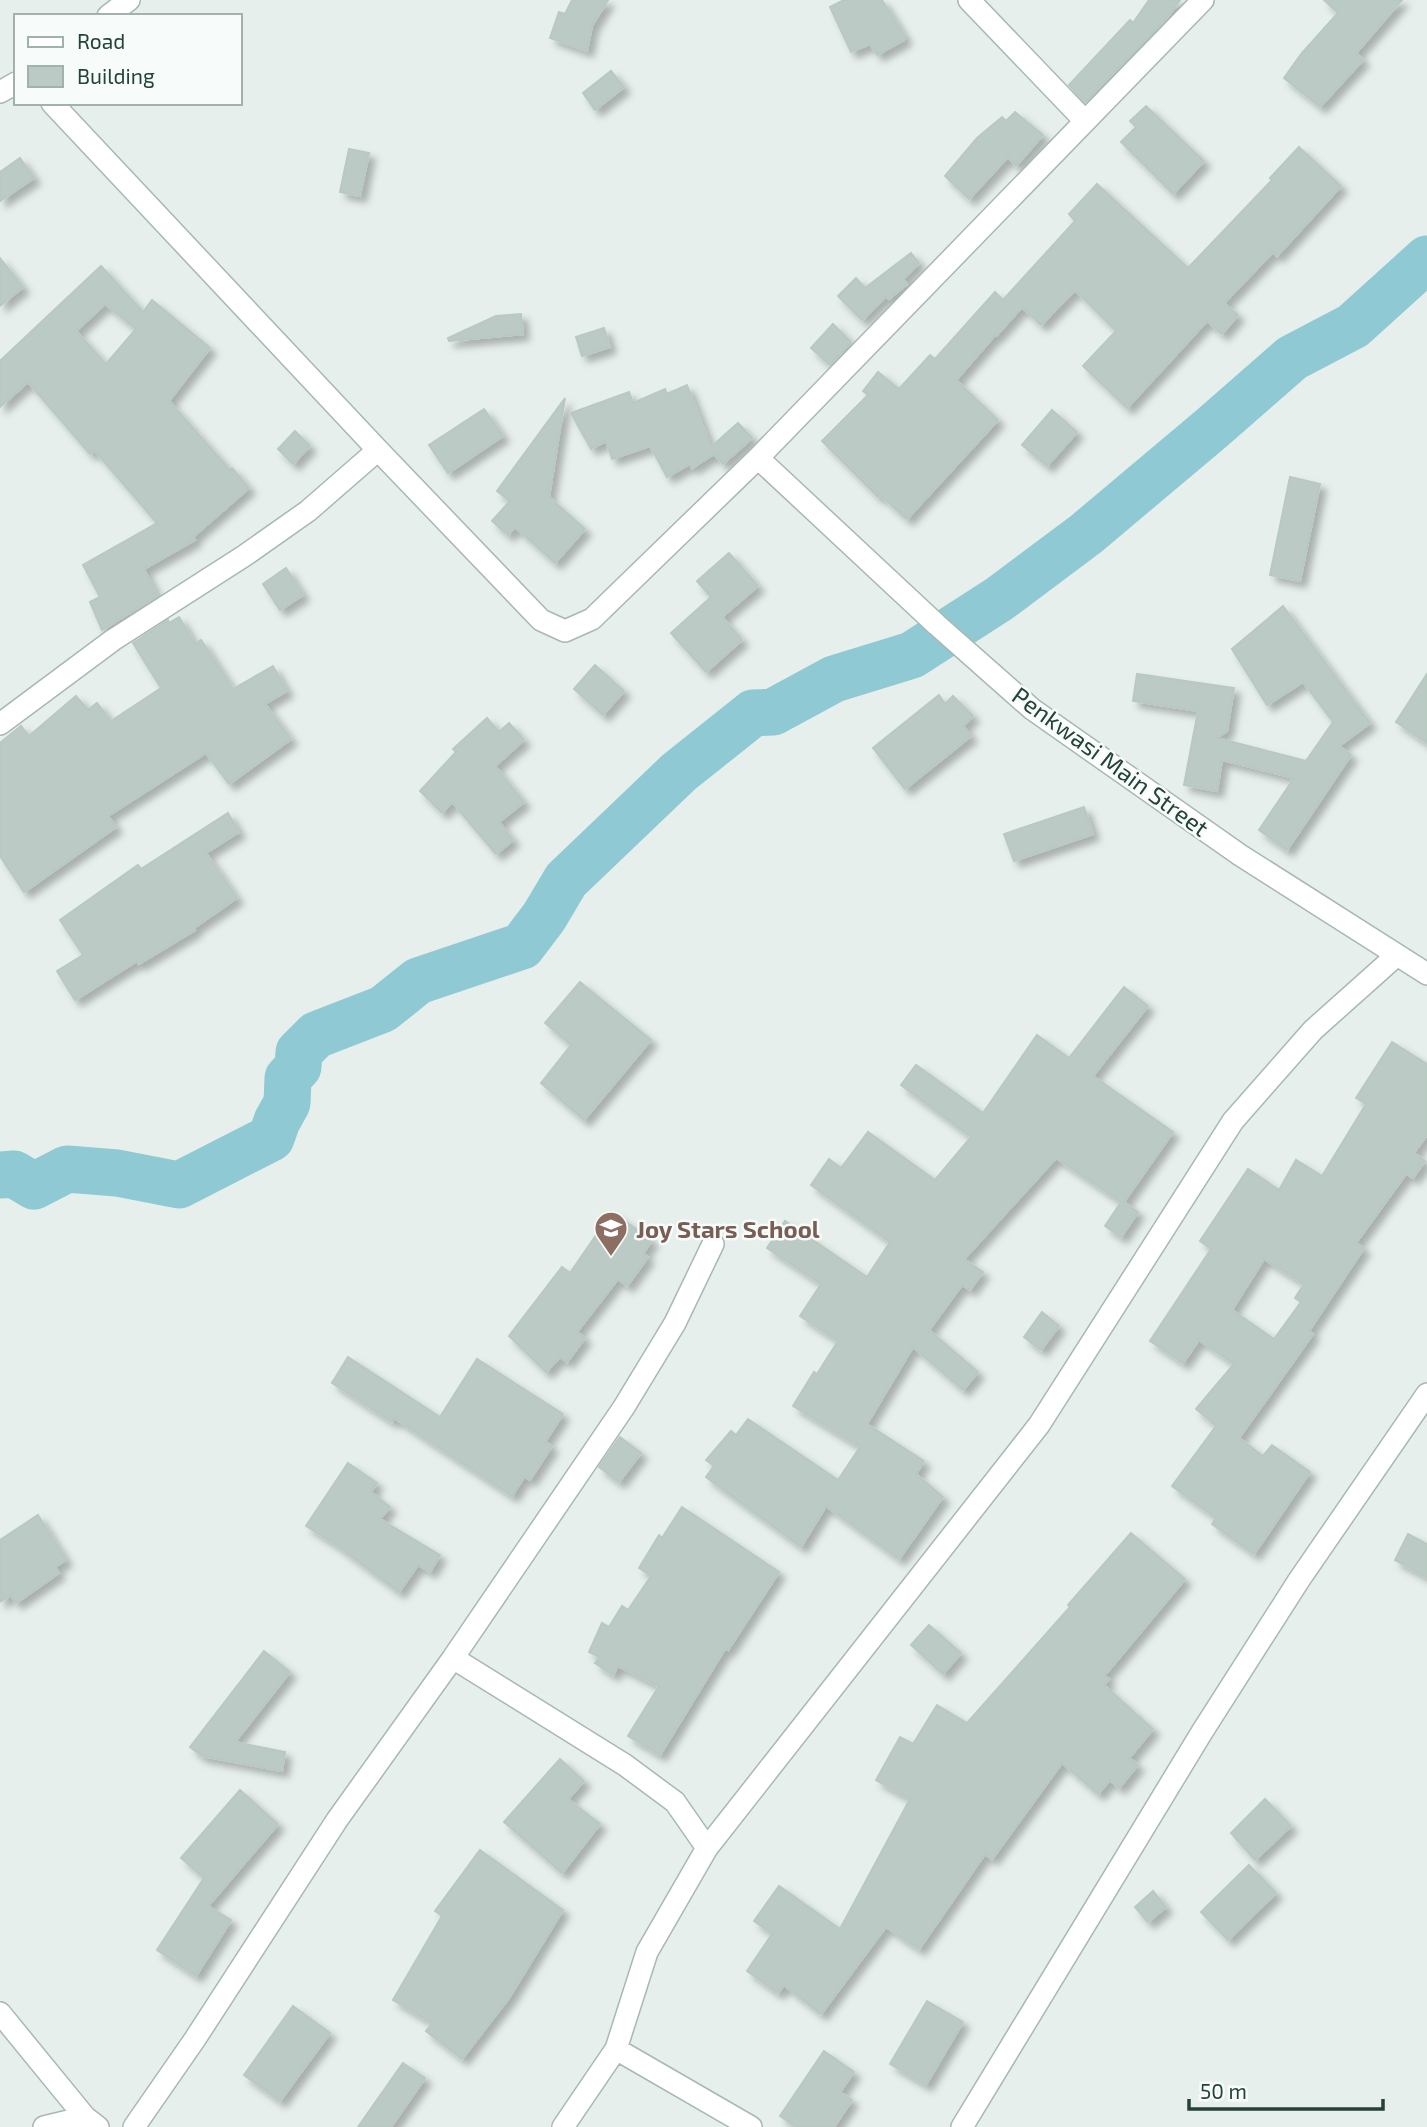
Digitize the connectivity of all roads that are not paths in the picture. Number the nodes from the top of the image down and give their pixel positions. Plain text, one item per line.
1 (129, 0) edge
2 (1203, 0) edge
3 (983, 5) edge
4 (111, 14) edge
5 (54, 105) edge
6 (1086, 121) junction
7 (378, 450) junction
8 (758, 458) junction
9 (0, 724) edge
10 (1397, 955) junction
11 (1427, 974) edge
12 (713, 1244) dead end
13 (1427, 1394) edge
14 (453, 1658) junction
15 (708, 1848) junction
16 (0, 2012) edge
17 (616, 2049) junction
18 (92, 2122) edge
19 (44, 2127) edge
20 (134, 2127) edge
21 (563, 2127) edge
22 (751, 2127) edge
23 (962, 2127) edge

1 - 4 street
2 - 6 street
3 - 6 street
5 - 7 street
6 - 8 street
7 - 8 street
7 - 9 street
8 - 10 street, Penkwasi Main Street
10 - 11 street, Penkwasi Main Street
10 - 15 street
12 - 14 street
13 - 23 street
14 - 15 street
14 - 20 street
15 - 17 street
16 - 18 street
17 - 21 street
17 - 22 street
18 - 19 street

